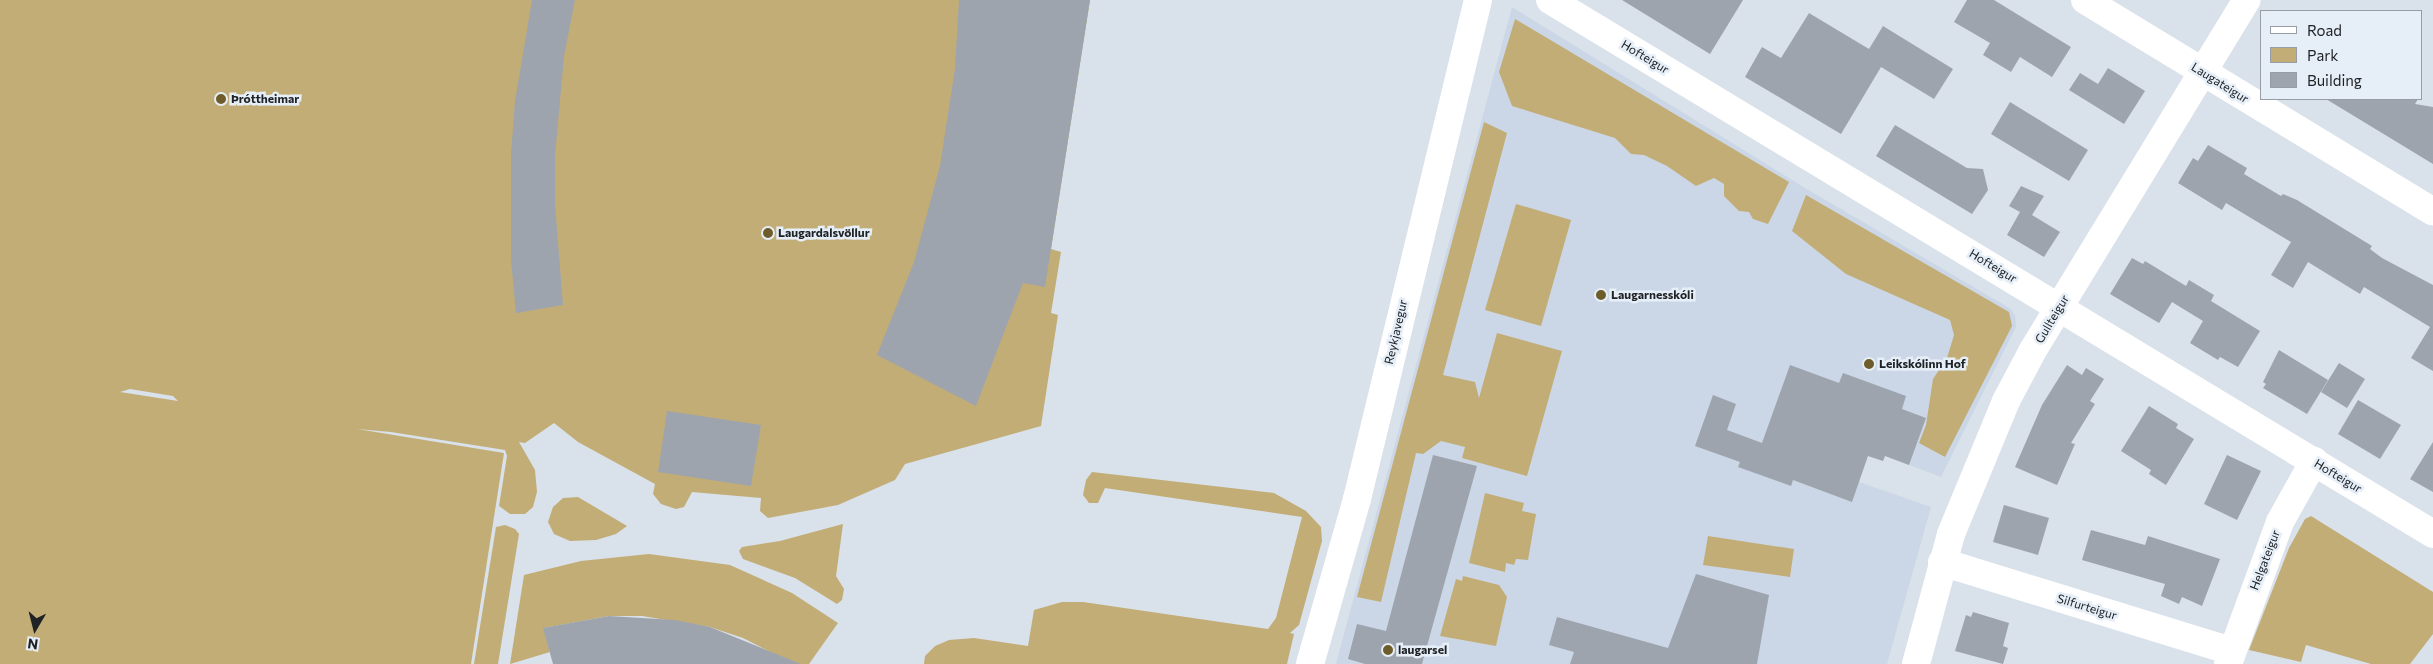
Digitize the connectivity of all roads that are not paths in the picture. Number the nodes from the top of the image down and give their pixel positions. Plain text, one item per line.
1 (1478, 0) edge
2 (1550, 0) edge
3 (2085, 0) edge
4 (2247, 0) edge
5 (2202, 73) junction
6 (2433, 212) edge
7 (2060, 306) junction
8 (2314, 461) junction
9 (2433, 534) edge
10 (1942, 562) junction
11 (2230, 658) edge
12 (1310, 664) edge
13 (1916, 664) edge

1 - 12 street, Reykjavegur
2 - 7 street, Hofteigur
3 - 5 street, Laugateigur
4 - 5 street, Gullteigur
5 - 6 street, Laugateigur
5 - 7 street, Gullteigur
7 - 8 street, Hofteigur
7 - 10 street, Gullteigur
8 - 9 street, Hofteigur
8 - 11 street, Helgateigur
10 - 11 street, Silfurteigur
10 - 13 street, Gullteigur

